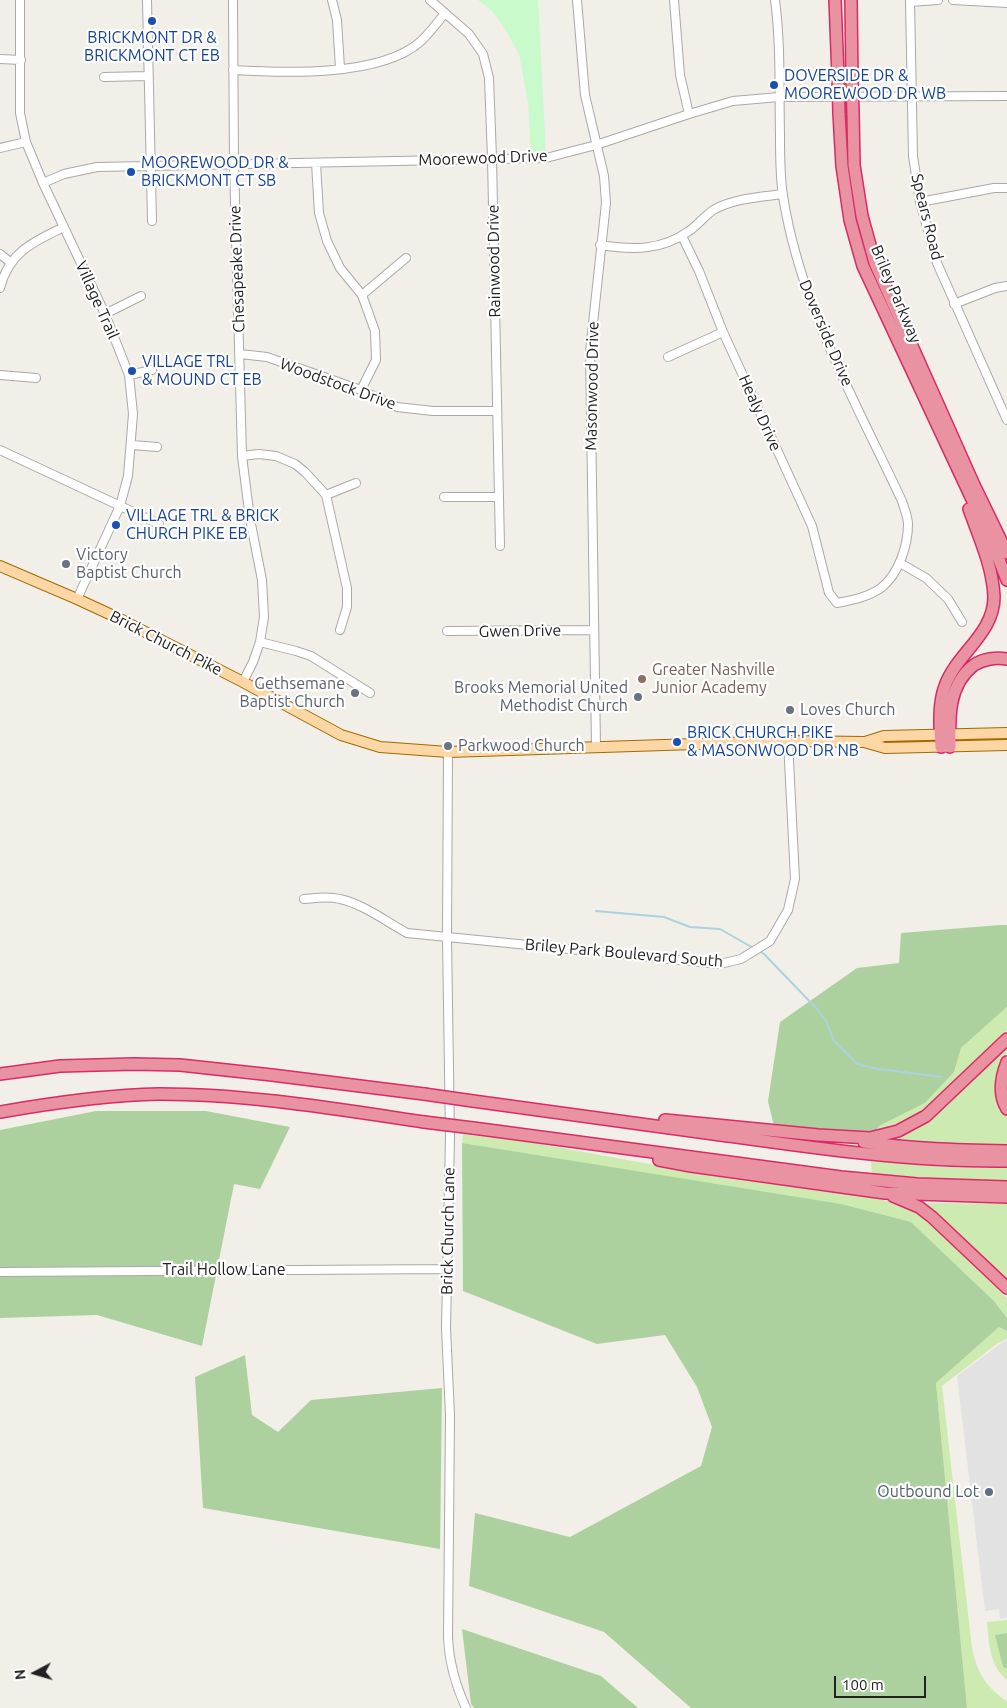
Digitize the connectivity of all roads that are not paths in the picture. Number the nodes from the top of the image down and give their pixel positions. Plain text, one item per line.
1 (20, 0) edge
2 (147, 0) edge
3 (233, 0) edge
4 (332, 0) edge
5 (430, 0) edge
6 (577, 0) edge
7 (674, 0) edge
8 (774, 0) edge
9 (835, 0) edge
10 (851, 0) edge
11 (938, 0) edge
12 (953, 0) edge
13 (910, 1) edge
14 (1007, 3) edge
15 (445, 13) junction
16 (0, 59) edge
17 (21, 60) junction
18 (340, 68) junction
19 (233, 70) junction
20 (148, 76) junction
21 (104, 77) dead end
22 (913, 96) junction
23 (1007, 96) edge
24 (779, 97) junction
25 (689, 114) junction
26 (26, 142) junction
27 (596, 145) junction
28 (0, 148) edge
29 (492, 158) junction
30 (316, 163) junction
31 (234, 164) junction
32 (151, 166) junction
33 (43, 183) junction
34 (1007, 188) edge
35 (783, 194) junction
36 (920, 202) junction
37 (152, 222) dead end
38 (64, 227) junction
39 (682, 236) junction
40 (600, 245) junction
41 (0, 254) edge
42 (406, 258) dead end
43 (10, 262) junction
44 (1007, 286) edge
45 (0, 288) edge
46 (362, 295) junction
47 (141, 296) dead end
48 (954, 304) junction
49 (105, 314) junction
50 (723, 332) junction
51 (240, 354) junction
52 (668, 357) dead end
53 (152, 370) dead end
54 (0, 375) edge
55 (129, 375) junction
56 (36, 378) dead end
57 (361, 390) junction
58 (1007, 398) edge
59 (998, 402) junction
60 (497, 411) junction
61 (1007, 420) edge
62 (132, 445) junction
63 (157, 447) dead end
64 (0, 450) edge
65 (949, 450) junction
66 (242, 456) junction
67 (356, 483) dead end
68 (326, 495) junction
69 (499, 497) junction
70 (444, 498) dead end
71 (120, 506) junction
72 (159, 524) dead end
73 (500, 546) dead end
74 (1007, 553) edge
75 (900, 563) junction
76 (0, 566) edge
77 (1007, 580) edge
78 (829, 593) joint
79 (77, 599) junction
80 (962, 622) dead end
81 (340, 630) dead end
82 (594, 630) junction
83 (446, 631) dead end
84 (260, 642) junction
85 (1007, 660) edge
86 (243, 682) junction
87 (370, 693) dead end
88 (1007, 733) edge
89 (945, 734) junction
90 (788, 741) junction
91 (864, 742) junction
92 (596, 746) junction
93 (1007, 746) edge
94 (946, 747) junction
95 (448, 752) junction
96 (304, 899) dead end
97 (447, 938) junction
98 (1007, 1039) edge
99 (1007, 1062) edge
100 (0, 1074) edge
101 (1007, 1109) edge
102 (0, 1112) edge
103 (548, 1112) junction
104 (818, 1135) junction
105 (570, 1141) junction
106 (1007, 1150) edge
107 (1007, 1161) edge
108 (1007, 1187) edge
109 (885, 1193) junction
110 (1007, 1197) edge
111 (447, 1269) junction
112 (0, 1272) edge
113 (1007, 1288) edge
114 (466, 1708) edge

1 - 17 street, Village Trail
2 - 20 street
3 - 19 street, Chesapeake Drive
4 - 18 street
5 - 15 street, Rainwood Drive
6 - 27 street, Masonwood Drive
7 - 25 street
8 - 24 street, Doverside Drive
9 - 65 highway, Briley Parkway, bridge
10 - 74 highway, Briley Parkway, bridge
11 - 13 street
12 - 14 street
13 - 22 street, Spears Road
15 - 18 street
15 - 29 street, Rainwood Drive
16 - 17 street
17 - 26 street, Village Trail
18 - 19 street
19 - 31 street, Chesapeake Drive
20 - 21 street
20 - 32 street
22 - 23 street, Moorewood Drive
22 - 24 street, Moorewood Drive
22 - 36 street, Spears Road
24 - 25 street, Moorewood Drive
24 - 35 street, Doverside Drive
25 - 27 street, Moorewood Drive
26 - 28 street
26 - 33 street, Village Trail
27 - 29 street, Moorewood Drive
27 - 40 street, Masonwood Drive
29 - 30 street, Moorewood Drive
29 - 60 street, Rainwood Drive
30 - 31 street, Moorewood Drive
30 - 46 street
31 - 32 street, Moorewood Drive
31 - 51 street, Chesapeake Drive
32 - 33 street, Moorewood Drive
32 - 37 street
33 - 38 street, Village Trail
34 - 36 street
35 - 39 street
35 - 75 street, Doverside Drive
36 - 48 street, Spears Road
38 - 43 street
38 - 49 street, Village Trail
39 - 40 street
39 - 50 street, Healy Drive
40 - 82 street, Masonwood Drive
41 - 43 street
42 - 46 street
43 - 45 street
44 - 48 street
46 - 57 street
47 - 49 street
48 - 59 street, Spears Road
49 - 55 street, Village Trail
50 - 52 street
50 - 78 street, Healy Drive
51 - 57 street, Woodstock Drive
51 - 66 street, Chesapeake Drive
53 - 55 street
54 - 56 street
55 - 62 street, Village Trail
57 - 60 street, Woodstock Drive
58 - 59 street
59 - 61 street, Spears Road
60 - 69 street, Rainwood Drive
62 - 63 street
62 - 71 street, Village Trail
64 - 71 street
65 - 77 highway, Briley Parkway
65 - 89 highway
66 - 68 street
66 - 84 street, Chesapeake Drive
67 - 68 street
68 - 81 street
69 - 70 street
69 - 73 street, Rainwood Drive
71 - 72 street
71 - 79 street, Village Trail
75 - 78 street, Doverside Drive
75 - 80 street
76 - 79 main road, Brick Church Pike
79 - 86 main road, Brick Church Pike
82 - 83 street, Gwen Drive
82 - 92 street, Masonwood Drive
84 - 86 street, Chesapeake Drive
84 - 87 street
85 - 89 highway
86 - 95 main road, Brick Church Pike
88 - 89 main road, Brick Church Pike
89 - 91 main road, Brick Church Pike
89 - 94 highway
90 - 91 main road, Brick Church Pike
90 - 92 main road, Brick Church Pike
90 - 97 street, Briley Park Boulevard South
91 - 94 main road, Brick Church Pike
92 - 95 main road, Brick Church Pike
93 - 94 main road, Brick Church Pike
95 - 97 street, Brick Church Lane
96 - 97 street, Briley Park Boulevard South
97 - 111 street, Brick Church Lane
98 - 104 highway
99 - 101 highway
100 - 103 highway, bridge
102 - 105 highway, bridge
103 - 104 highway
103 - 107 highway
104 - 106 highway
105 - 108 highway
105 - 109 highway
109 - 110 highway
109 - 113 highway
111 - 112 street, Trail Hollow Lane
111 - 114 street, Brick Church Lane

